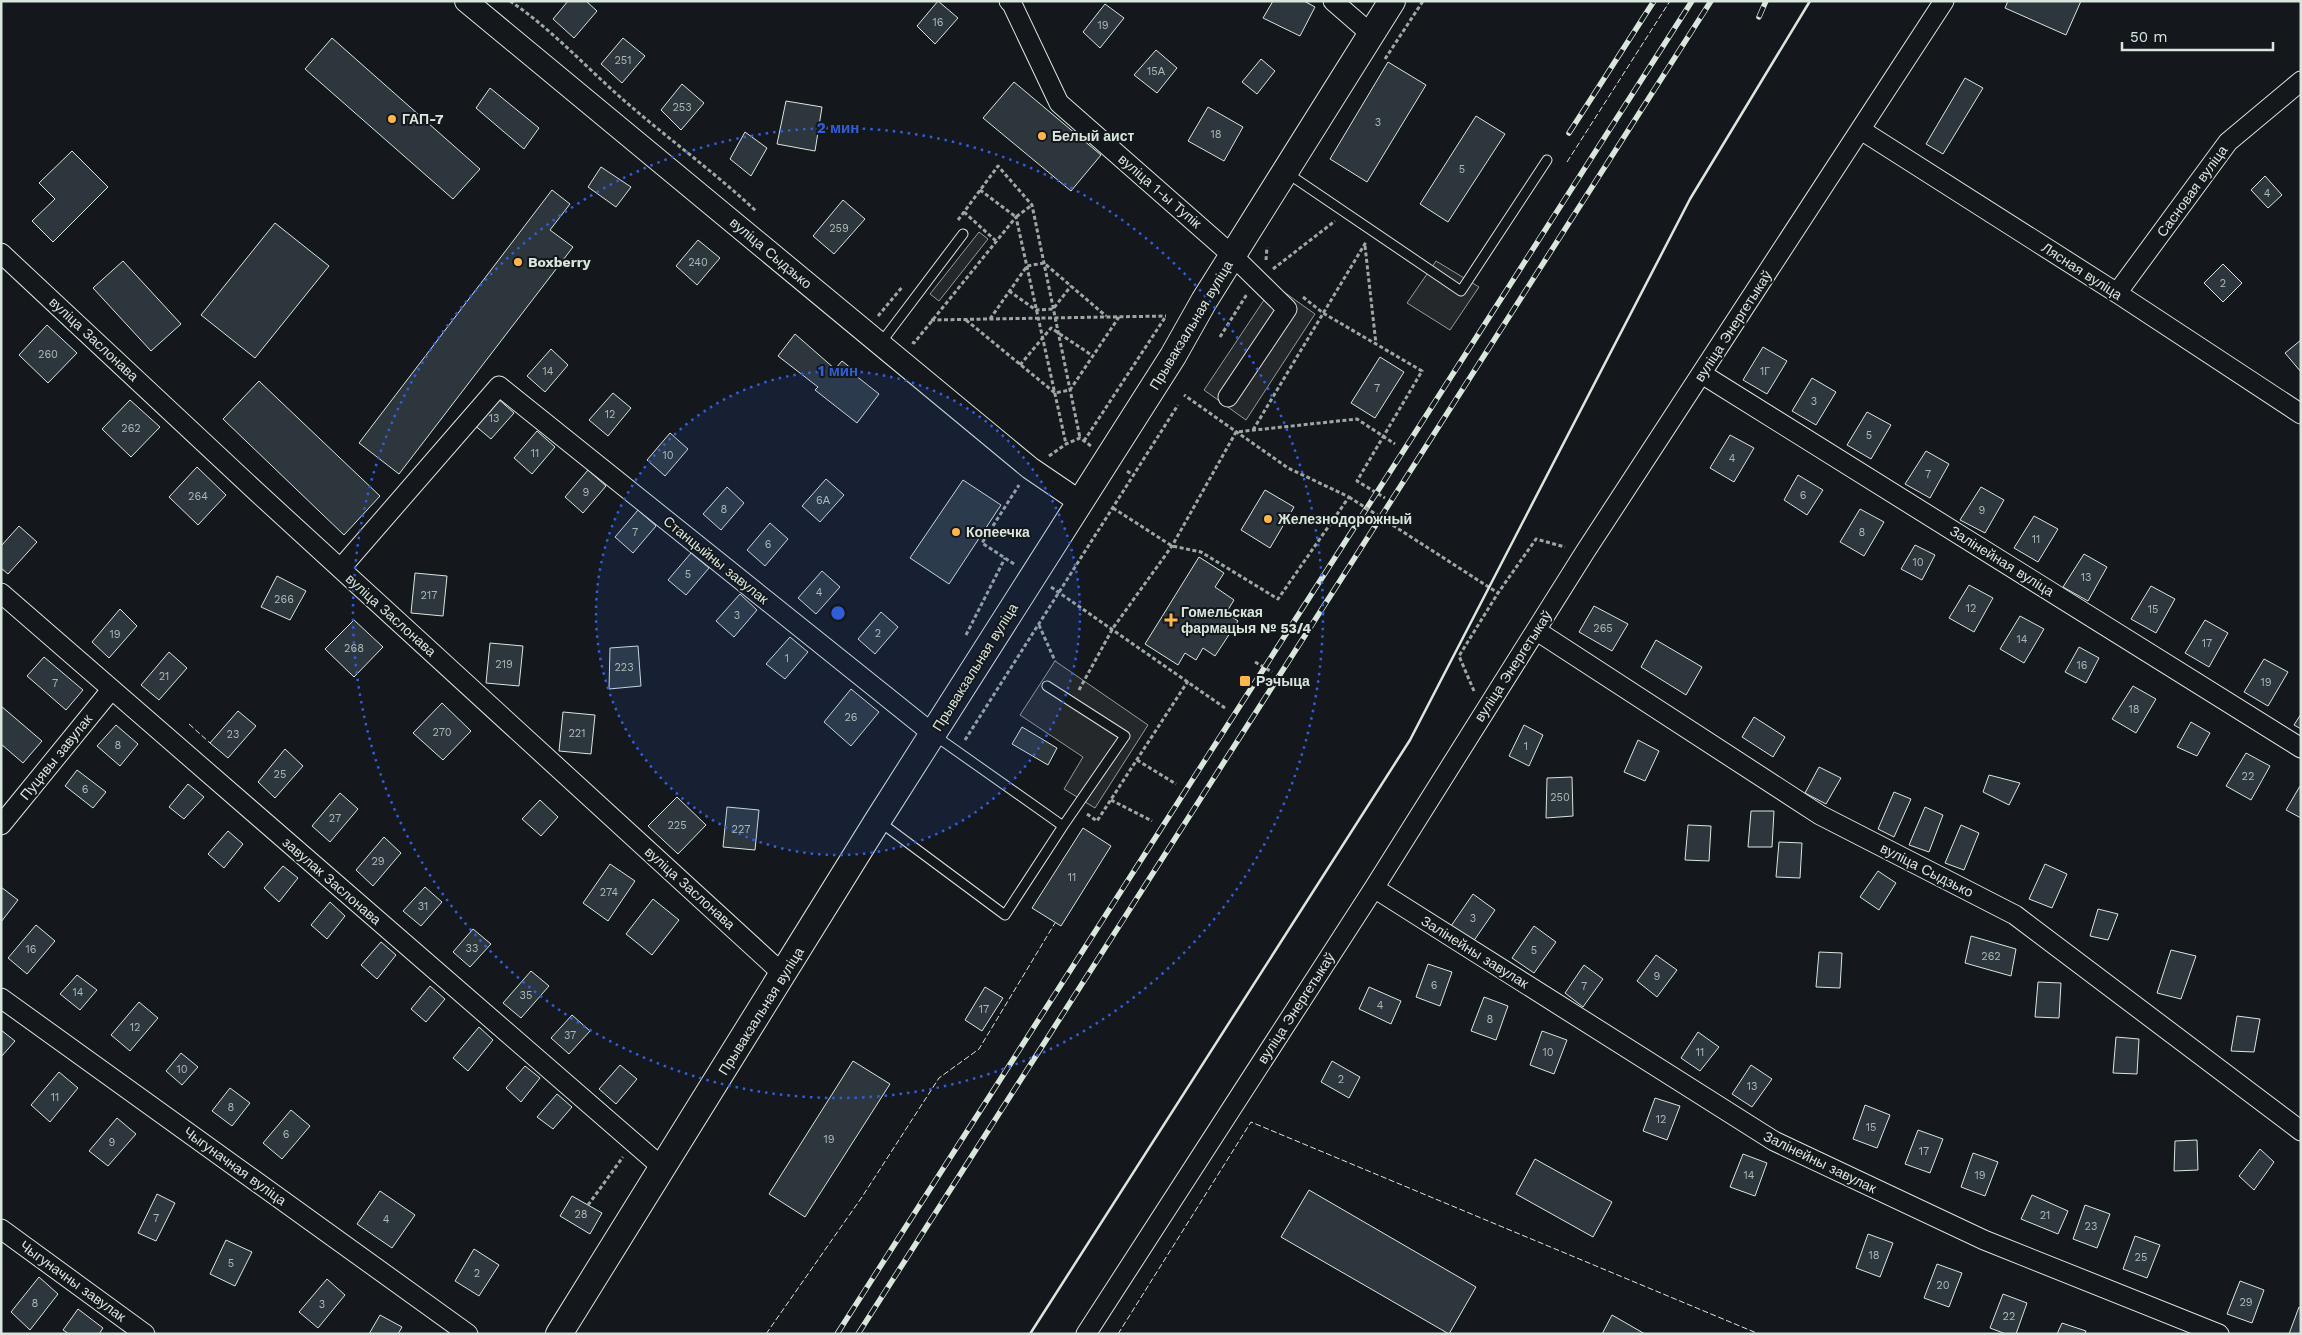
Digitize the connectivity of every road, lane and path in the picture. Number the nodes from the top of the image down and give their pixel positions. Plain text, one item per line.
1 (466, 1) edge
2 (510, 1) edge
3 (1009, 1) edge
4 (1333, 1) edge
5 (1392, 1) edge
6 (1944, 1) edge
7 (1371, 34) junction
8 (2301, 81) edge
9 (1861, 130) junction
10 (1547, 160) dead end
11 (1285, 172) junction
12 (980, 190) junction
13 (1032, 205) junction
14 (964, 212) junction
15 (761, 216) dead end
16 (1330, 216) dead end
17 (1016, 217) junction
18 (956, 224) dead end
19 (1332, 224) dead end
20 (1373, 231) junction
21 (963, 234) dead end
22 (996, 241) junction
23 (1268, 244) dead end
24 (1364, 245) junction
25 (1, 253) edge
26 (1233, 256) junction
27 (1044, 263) junction
28 (1027, 266) junction
29 (1270, 271) dead end
30 (908, 281) dead end
31 (1071, 286) junction
32 (1009, 292) junction
33 (2117, 293) junction
34 (1053, 309) junction
35 (1036, 310) junction
36 (1323, 313) junction
37 (1119, 316) junction
38 (1055, 317) junction
39 (1106, 317) junction
40 (1038, 319) junction
41 (930, 320) junction
42 (965, 320) junction
43 (990, 320) junction
44 (1058, 333) junction
45 (886, 336) junction
46 (1043, 338) junction
47 (1376, 344) junction
48 (1093, 356) junction
49 (1020, 365) junction
50 (1702, 374) junction
51 (1070, 390) junction
52 (1055, 393) junction
53 (1184, 395) dead end
54 (1228, 397) dead end
55 (1178, 405) dead end
56 (2301, 414) edge
57 (1253, 430) junction
58 (1236, 432) junction
59 (1382, 436) junction
60 (1080, 438) junction
61 (1084, 441) junction
62 (1066, 444) junction
63 (1395, 444) dead end
64 (1108, 458) junction
65 (1030, 468) junction
66 (1133, 475) junction
67 (1349, 497) junction
68 (1384, 498) dead end
69 (1080, 502) junction
70 (1112, 508) junction
71 (1172, 546) junction
72 (1585, 552) junction
73 (341, 568) junction
74 (1033, 576) junction
75 (1059, 591) junction
76 (1, 593) edge
77 (1498, 593) junction
78 (1038, 624) junction
79 (1113, 628) junction
80 (1536, 631) junction
81 (1055, 661) dead end
82 (1255, 662) dead end
83 (1272, 672) dead end
84 (1188, 681) junction
85 (1047, 686) dead end
86 (111, 690) junction
87 (1072, 702) junction
88 (1225, 708) dead end
89 (1483, 711) junction
90 (933, 734) junction
91 (2301, 748) edge
92 (958, 751) junction
93 (1137, 760) junction
94 (1176, 784) dead end
95 (1111, 800) junction
96 (1076, 808) junction
97 (878, 820) junction
98 (1152, 821) dead end
99 (1, 825) edge
100 (1064, 826) junction
101 (1374, 888) junction
102 (784, 974) junction
103 (1, 998) edge
104 (2301, 1131) edge
105 (633, 1142) junction
106 (663, 1168) junction
107 (588, 1205) dead end
108 (1, 1229) edge
109 (145, 1334) edge
110 (468, 1334) edge
111 (559, 1334) edge
112 (1086, 1334) edge
113 (2219, 1334) edge

1 - 45 street, вуліца Сыдзько
2 - 15 path
3 - 26 street, вуліца 1-ы Тупік
4 - 7 street
5 - 7 main road, Прывакзальная вуліца
6 - 9 street, вуліца Энергетыкаў
7 - 11 main road, Прывакзальная вуліца
8 - 33 street, Сасновая вуліца
9 - 33 street, Лясная вуліца
9 - 50 street, вуліца Энергетыкаў
10 - 20 lane
11 - 20 lane
11 - 26 main road, Прывакзальная вуліца
12 - 13 path
12 - 14 path
12 - 17 path
13 - 17 path
13 - 27 path
14 - 18 path
14 - 22 path
16 - 19 path
17 - 22 path
17 - 28 path
20 - 24 path
21 - 45 lane
22 - 41 path
23 - 29 path
24 - 36 path
24 - 47 path
25 - 73 street, вуліца Заслонава
26 - 54 street, вуліца 1-ы Тупік
26 - 64 main road, Прывакзальная вуліца
27 - 28 path
27 - 31 path
27 - 34 path
28 - 32 path
28 - 35 path
30 - 45 path
31 - 34 path
31 - 39 path
32 - 35 path
32 - 43 path
33 - 56 street, Лясная вуліца
34 - 35 path
34 - 38 path
35 - 40 path
36 - 47 path
36 - 57 path
37 - 39 path
37 - 48 path
37 - 61 path
38 - 39 path
38 - 40 path
38 - 44 path
40 - 43 path
40 - 46 path
41 - 42 path
41 - 45 path
42 - 43 path
42 - 49 path
44 - 46 path
44 - 48 path
44 - 51 path
45 - 65 street, вуліца Сыдзько
46 - 49 path
46 - 52 path
47 - 59 path
48 - 51 path
49 - 52 path
50 - 72 street, вуліца Энергетыкаў
50 - 91 street, Залінейная вуліца
51 - 52 path
51 - 60 path
52 - 62 path
53 - 58 path
55 - 66 path
57 - 58 path
57 - 59 path
58 - 67 path
58 - 71 path
59 - 63 path
59 - 68 path
60 - 61 path
60 - 62 path
61 - 64 path
62 - 65 path
64 - 66 path
64 - 69 main road, Прывакзальная вуліца
65 - 69 street, вуліца Сыдзько
65 - 74 path
66 - 70 path
67 - 71 path
67 - 77 path, bridge
69 - 74 main road, Прывакзальная вуліца
70 - 71 path
70 - 75 path
71 - 79 path
72 - 77 path
72 - 80 street, вуліца Энергетыкаў
73 - 90 street, Станцыйны завулак
73 - 102 street, вуліца Заслонава
74 - 75 path
74 - 90 main road, Прывакзальная вуліца
75 - 78 path
75 - 79 path
76 - 86 street, завулак Заслонава
77 - 89 path
78 - 81 path
78 - 92 path
79 - 84 path
79 - 87 path
80 - 89 street, вуліца Энергетыкаў
80 - 104 street, вуліца Сыдзько
82 - 83 path
84 - 88 path
84 - 93 path
85 - 87 lane
86 - 99 street, Пуцявы завулак
86 - 105 street, завулак Заслонава
87 - 96 lane
89 - 101 street, вуліца Энергетыкаў
90 - 92 lane
90 - 97 main road, Прывакзальная вуліца
92 - 100 lane
93 - 94 path
93 - 95 path
95 - 96 path
95 - 98 path
96 - 100 lane
97 - 100 lane
97 - 102 main road, Прывакзальная вуліца
101 - 112 street, вуліца Энергетыкаў
101 - 113 street, Залінейны завулак
102 - 106 main road, Прывакзальная вуліца
103 - 110 street, Чыгуначная вуліца
105 - 106 street, завулак Заслонава
105 - 107 path
106 - 111 main road, Прывакзальная вуліца
108 - 109 street, Чыгуначны завулак

